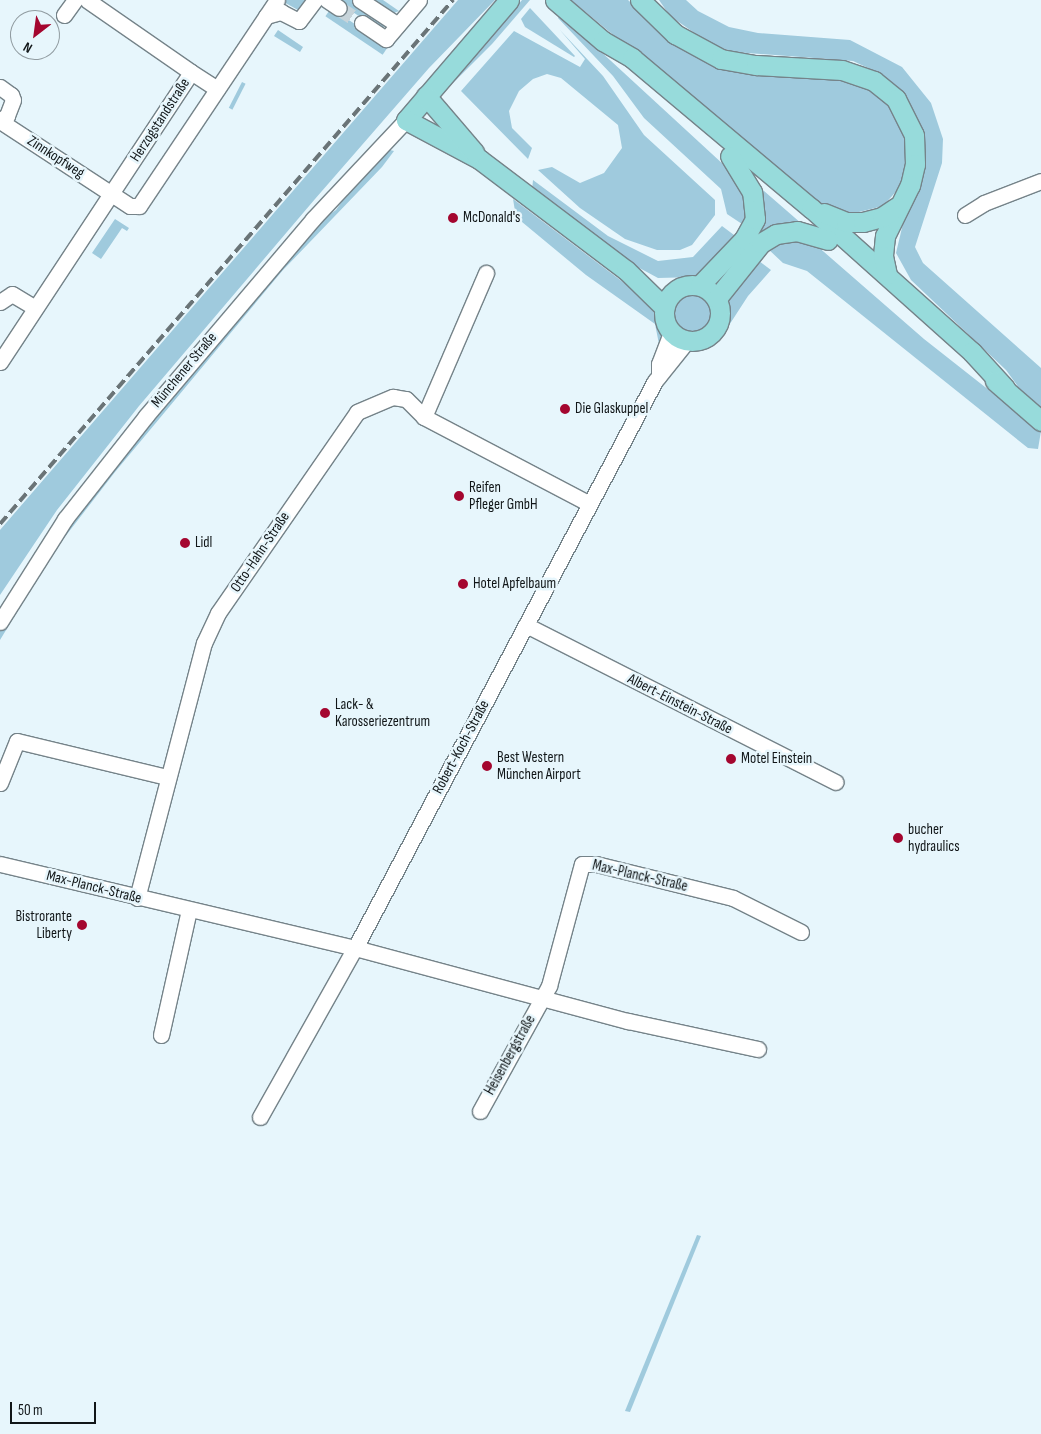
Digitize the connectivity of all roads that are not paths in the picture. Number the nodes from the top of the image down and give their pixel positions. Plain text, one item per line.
1 (75, 0) edge
2 (87, 0) edge
3 (277, 0) edge
4 (314, 0) edge
5 (360, 0) edge
6 (419, 0) edge
7 (510, 0) edge
8 (640, 0) edge
9 (556, 1) edge
10 (103, 4) edge
11 (64, 16) dead end
12 (266, 16) junction
13 (362, 23) tunnel mouth
14 (398, 25) junction
15 (603, 41) junction
16 (191, 72) junction
17 (0, 87) edge
18 (217, 89) junction
19 (426, 96) junction
20 (406, 120) junction
21 (0, 121) edge
22 (730, 156) junction
23 (479, 158) junction
24 (1041, 181) edge
25 (111, 193) junction
26 (897, 207) junction
27 (812, 208) junction
28 (966, 215) dead end
29 (828, 240) junction
30 (626, 270) junction
31 (486, 273) dead end
32 (887, 275) junction
33 (700, 285) junction
34 (676, 289) junction
35 (2, 294) edge
36 (717, 298) junction
37 (35, 308) junction
38 (665, 308) junction
39 (679, 336) junction
40 (0, 362) edge
41 (1005, 388) junction
42 (424, 417) junction
43 (1040, 420) edge
44 (590, 504) junction
45 (0, 622) edge
46 (526, 625) junction
47 (166, 777) junction
48 (0, 782) edge
49 (835, 782) dead end
50 (0, 864) edge
51 (137, 898) junction
52 (189, 910) junction
53 (801, 932) dead end
54 (355, 948) junction
55 (542, 998) junction
56 (161, 1035) dead end
57 (758, 1049) dead end
58 (480, 1111) dead end
59 (260, 1117) dead end

1 - 11 street
2 - 10 street
3 - 12 street, Herzogstandstraße
4 - 12 street
5 - 14 street
6 - 14 street
7 - 19 main road
8 - 26 main road
9 - 15 main road
10 - 16 street
12 - 18 street, Herzogstandstraße
13 - 14 street
15 - 22 main road
15 - 27 main road
16 - 18 street, Herzogstandstraße
16 - 25 street, Herzogstandstraße
17 - 21 street, Zinnkopfweg
18 - 25 street, Herzogstandstraße
19 - 20 main road
19 - 23 main road
20 - 23 main road
20 - 45 street, Münchener Straße
21 - 25 street, Zinnkopfweg
22 - 29 main road
22 - 33 main road
23 - 30 main road
24 - 28 street
25 - 37 street, Herzogstandstraße
26 - 27 main road
26 - 32 main road
27 - 32 main road
29 - 36 main road
29 - 41 main road
30 - 34 main road
30 - 38 main road
31 - 42 street
32 - 41 main road
33 - 34 main road
33 - 36 main road
34 - 38 main road
35 - 37 street
36 - 39 main road
37 - 40 street, Herzogstandstraße
38 - 39 main road
39 - 44 street, Robert-Koch-Straße
41 - 43 main road
42 - 44 street, Otto-Hahn-Straße
42 - 47 street, Otto-Hahn-Straße
44 - 46 street, Robert-Koch-Straße
46 - 49 street, Albert-Einstein-Straße
46 - 54 street, Robert-Koch-Straße
47 - 48 street
47 - 51 street, Otto-Hahn-Straße
50 - 51 street, Max-Planck-Straße
51 - 52 street, Max-Planck-Straße
52 - 54 street, Max-Planck-Straße
52 - 56 street
53 - 55 street, Max-Planck-Straße
54 - 55 street, Max-Planck-Straße
54 - 59 street, Robert-Koch-Straße
55 - 57 street, Max-Planck-Straße
55 - 58 street, Heisenbergstraße

